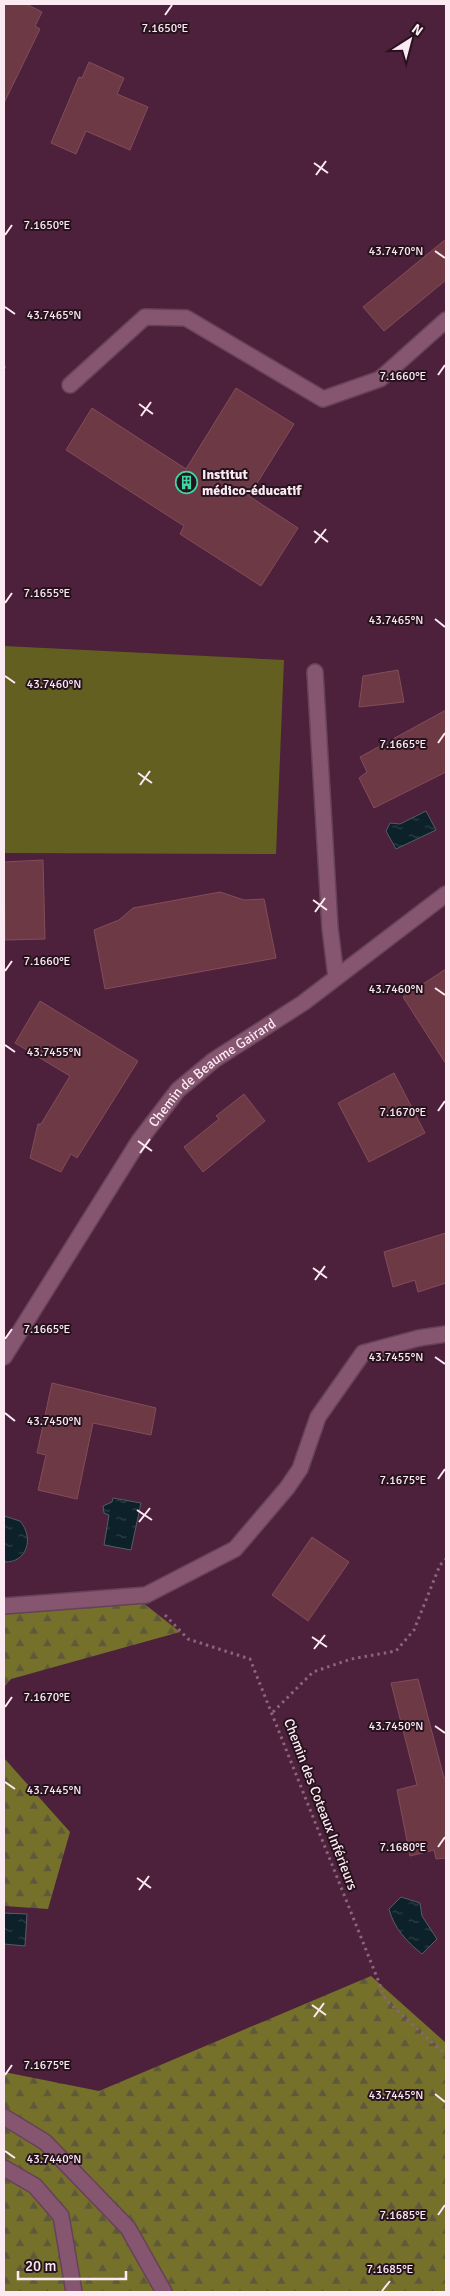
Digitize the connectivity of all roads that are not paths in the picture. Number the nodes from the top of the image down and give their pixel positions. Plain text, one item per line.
1 (446, 320) edge
2 (70, 385) dead end
3 (314, 672) dead end
4 (446, 894) edge
5 (336, 977) junction
6 (446, 1334) edge
7 (8, 1339) edge
8 (4, 1356) edge
9 (4, 1606) edge
10 (4, 2117) edge
11 (4, 2168) edge
12 (74, 2292) edge
13 (164, 2292) edge

1 - 2 street
3 - 5 street
4 - 5 street, Chemin de Beaume Gairard
5 - 7 street, Chemin de Beaume Gairard
6 - 9 street
7 - 8 street, Chemin de Beaume Gairard
10 - 13 street
11 - 12 street

